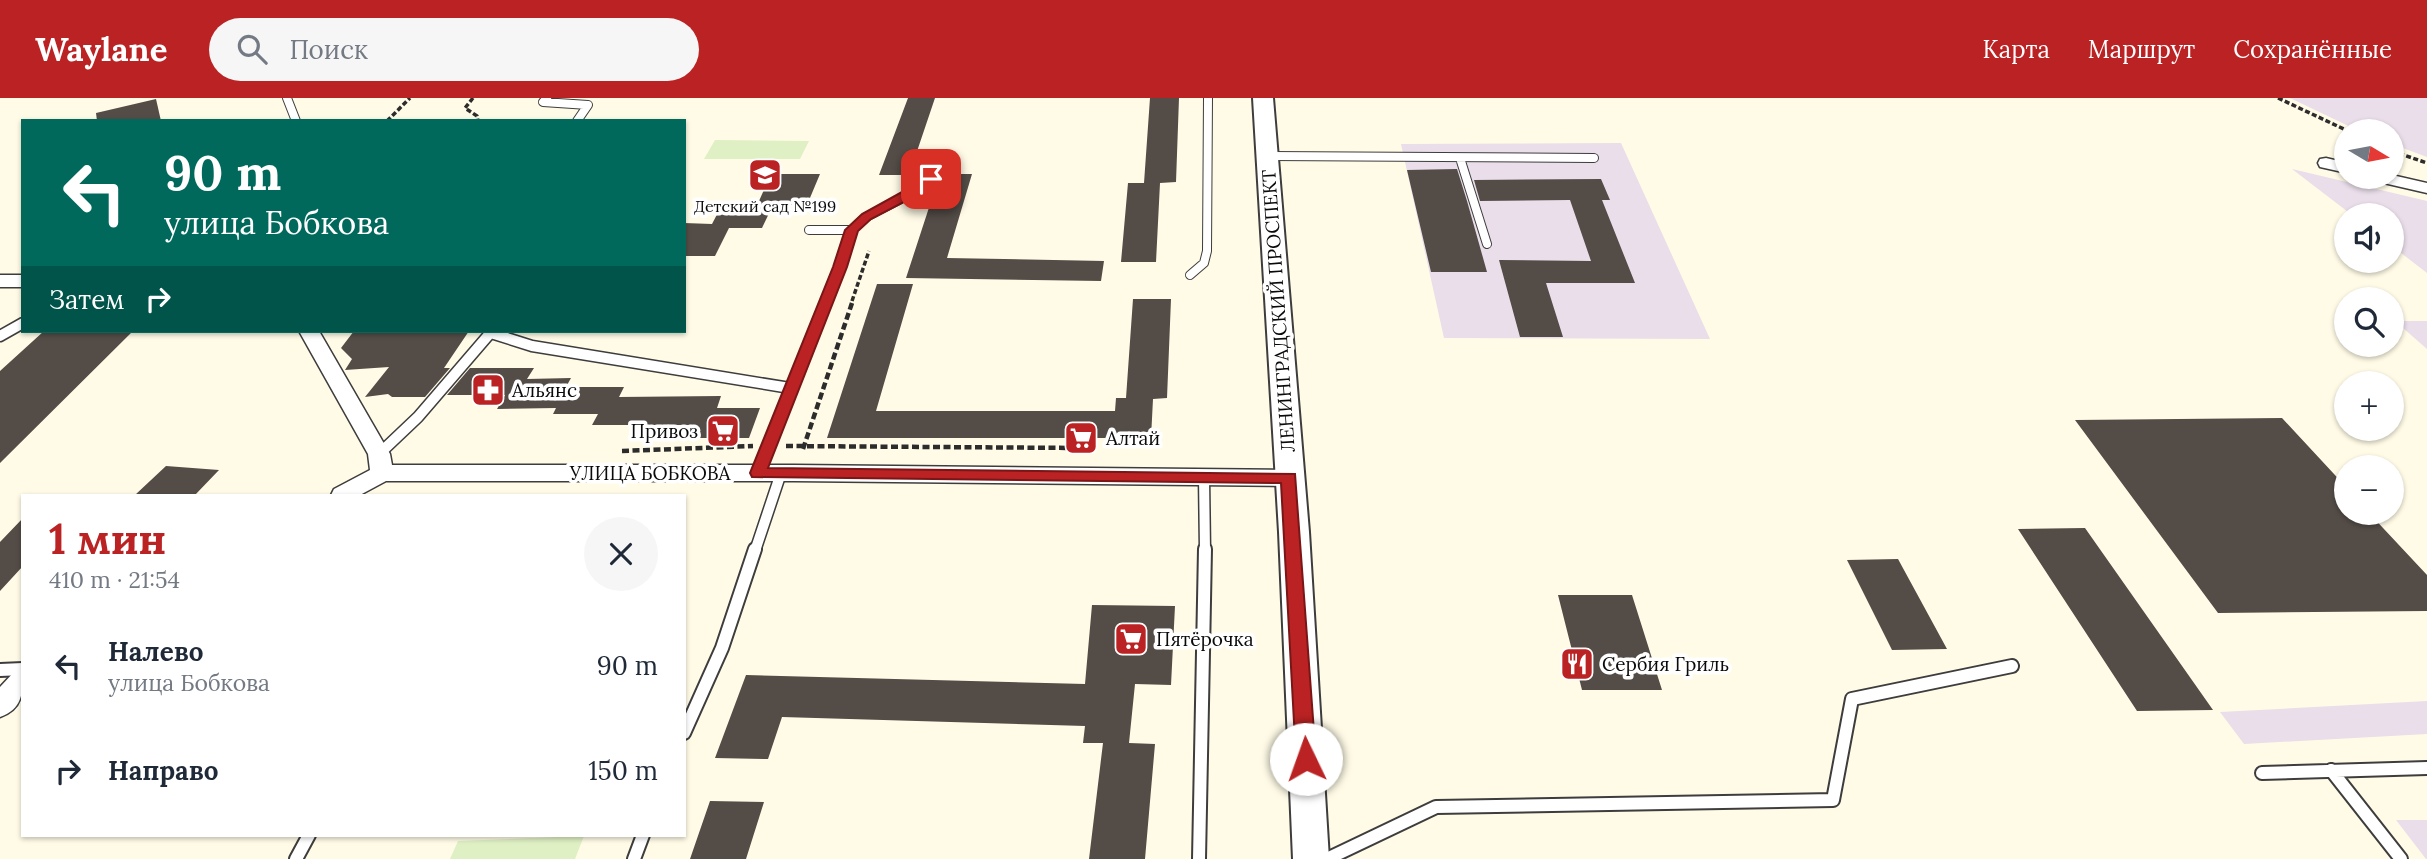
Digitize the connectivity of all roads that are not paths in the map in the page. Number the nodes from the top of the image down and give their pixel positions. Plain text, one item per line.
1 (287, 98) edge
2 (547, 98) edge
3 (1208, 98) edge
4 (1263, 98) edge
5 (295, 119) edge
6 (578, 119) edge
7 (1268, 156) junction
8 (1460, 158) junction
9 (1594, 158) dead end
10 (2326, 163) dead end
11 (2334, 165) edge
12 (944, 169) dead end
13 (2404, 182) edge
14 (2427, 188) edge
15 (809, 230) dead end
16 (852, 230) junction
17 (1487, 244) dead end
18 (1190, 275) dead end
19 (0, 281) edge
20 (21, 281) edge
21 (21, 324) edge
22 (310, 333) edge
23 (490, 333) edge
24 (494, 333) edge
25 (0, 336) edge
26 (790, 388) junction
27 (380, 464) junction
28 (778, 473) junction
29 (1204, 477) junction
30 (1289, 478) junction
31 (343, 494) edge
32 (2012, 666) dead end
33 (21, 669) edge
34 (0, 670) edge
35 (21, 680) edge
36 (0, 706) edge
37 (686, 729) edge
38 (2427, 768) edge
39 (2331, 770) junction
40 (2262, 773) dead end
41 (308, 837) edge
42 (642, 837) edge
43 (296, 859) edge
44 (634, 859) edge
45 (1199, 859) edge
46 (1311, 859) edge
47 (1327, 859) edge
48 (2401, 859) edge

1 - 5 lane
2 - 6 lane
3 - 18 lane
4 - 7 street, ЛЕНИНГРАДСКИЙ ПРОСПЕКТ
7 - 8 lane
7 - 30 street, ЛЕНИНГРАДСКИЙ ПРОСПЕКТ
8 - 9 lane
8 - 17 lane
10 - 11 street
12 - 16 lane
13 - 14 street
15 - 16 lane
16 - 26 lane
19 - 20 street
21 - 25 lane
22 - 27 street
23 - 27 lane
24 - 26 lane
26 - 28 lane
27 - 28 street, УЛИЦА БОБКОВА
27 - 31 street
28 - 29 street, УЛИЦА БОБКОВА
28 - 37 lane
29 - 30 street, УЛИЦА БОБКОВА
29 - 45 lane
30 - 46 street, ЛЕНИНГРАДСКИЙ ПРОСПЕКТ
32 - 47 lane
33 - 34 lane
35 - 36 street
38 - 39 lane
39 - 40 lane
39 - 48 lane
41 - 43 lane
42 - 44 lane

